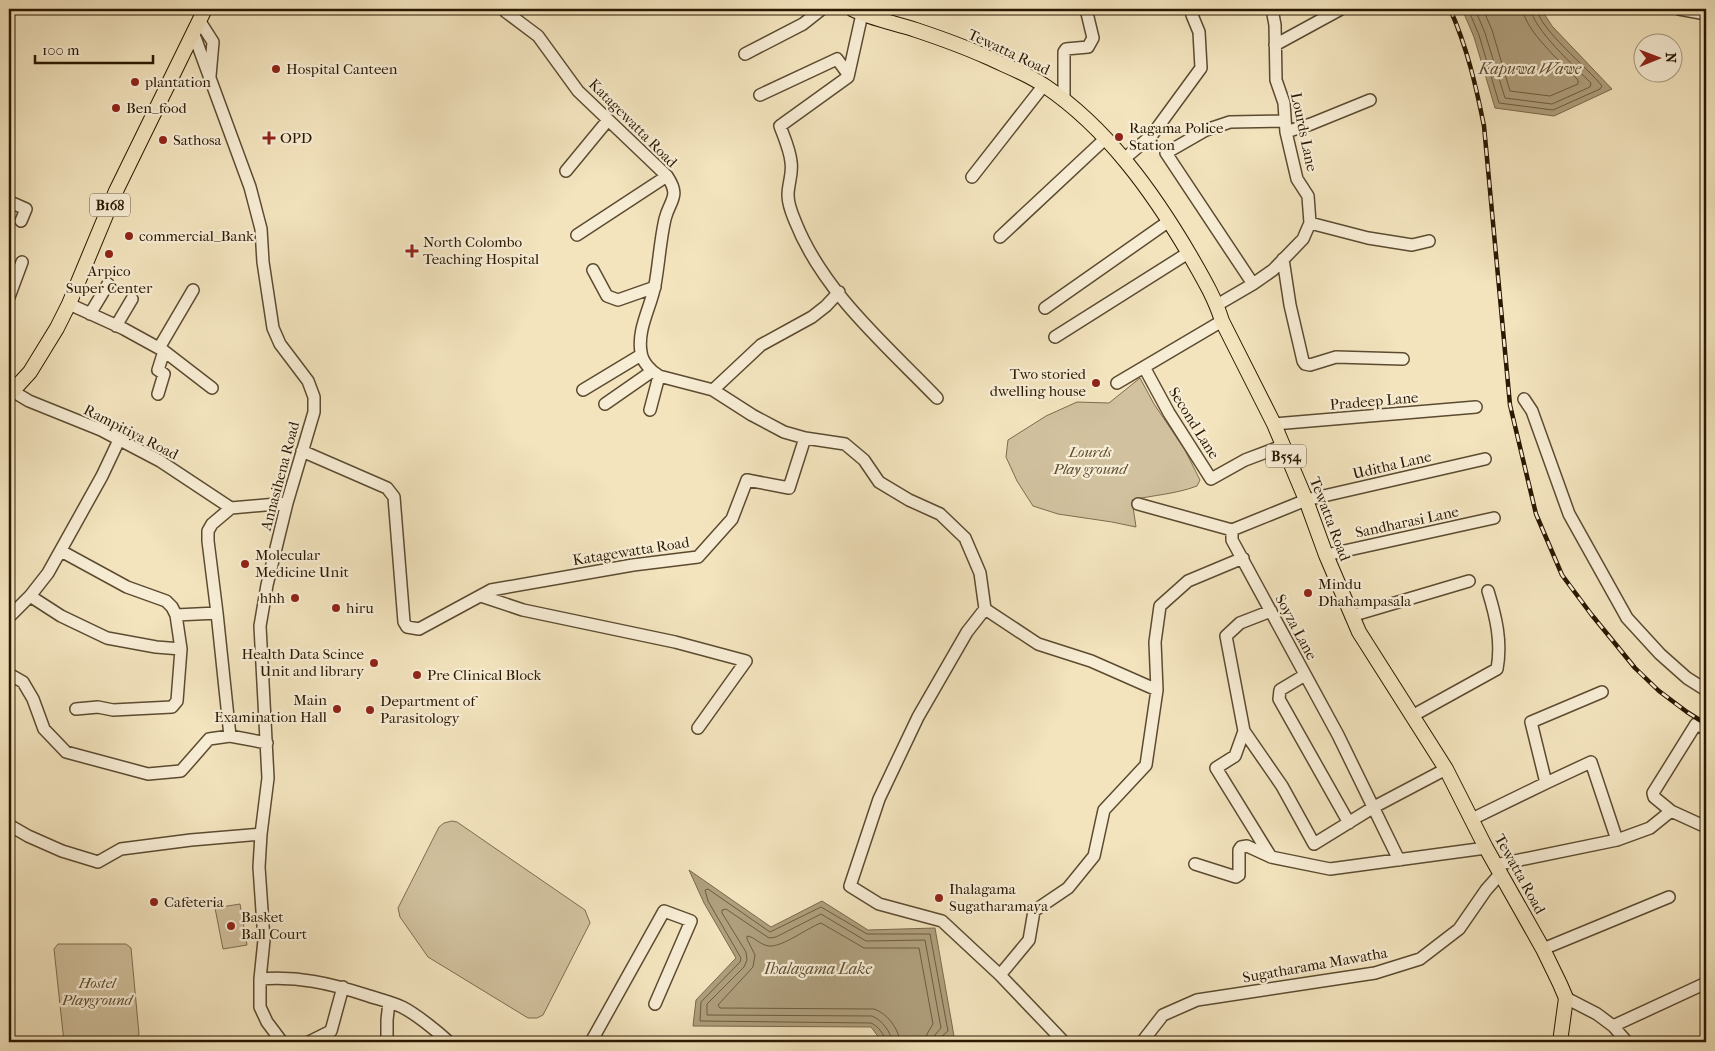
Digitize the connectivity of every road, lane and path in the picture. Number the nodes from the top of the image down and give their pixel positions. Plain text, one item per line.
1 (504, 9) edge
2 (822, 9) edge
3 (1086, 9) edge
4 (1191, 9) edge
5 (1272, 9) edge
6 (1341, 9) edge
7 (1679, 9) edge
8 (857, 12) edge
9 (1706, 14) edge
10 (199, 20) edge
11 (1275, 45) junction
12 (745, 54) dead end
13 (848, 74) junction
14 (1044, 85) junction
15 (760, 95) dead end
16 (1370, 100) dead end
17 (1064, 101) junction
18 (608, 120) junction
19 (1285, 126) junction
20 (1106, 138) junction
21 (1124, 160) junction
22 (566, 171) dead end
23 (667, 176) junction
24 (972, 177) dead end
25 (9, 205) edge
26 (21, 221) dead end
27 (1170, 221) junction
28 (1310, 223) junction
29 (577, 235) dead end
30 (1000, 237) dead end
31 (1429, 242) dead end
32 (1188, 253) junction
33 (1283, 259) junction
34 (22, 262) dead end
35 (593, 270) dead end
36 (108, 284) dead end
37 (1253, 284) junction
38 (654, 287) junction
39 (192, 290) dead end
40 (839, 292) junction
41 (9, 297) edge
42 (132, 300) dead end
43 (69, 304) junction
44 (1217, 305) junction
45 (1045, 308) dead end
46 (90, 314) junction
47 (1222, 322) junction
48 (116, 326) junction
49 (1055, 337) dead end
50 (161, 349) junction
51 (641, 355) junction
52 (1403, 359) dead end
53 (1144, 368) junction
54 (655, 374) junction
55 (1117, 383) dead end
56 (212, 388) dead end
57 (583, 390) dead end
58 (713, 390) junction
59 (10, 391) edge
60 (158, 394) dead end
61 (936, 398) dead end
62 (1524, 399) dead end
63 (605, 404) dead end
64 (1476, 407) dead end
65 (650, 410) dead end
66 (1274, 424) junction
67 (804, 438) junction
68 (119, 440) junction
69 (1282, 446) junction
70 (302, 451) junction
71 (1485, 459) dead end
72 (1306, 500) junction
73 (287, 503) junction
74 (1138, 504) dead end
75 (231, 508) junction
76 (1494, 518) dead end
77 (1232, 530) junction
78 (61, 551) junction
79 (1326, 555) junction
80 (1243, 558) junction
81 (1469, 580) dead end
82 (1488, 591) dead end
83 (30, 596) junction
84 (481, 596) junction
85 (985, 608) junction
86 (1271, 611) junction
87 (217, 613) junction
88 (176, 615) junction
89 (1351, 616) junction
90 (9, 617) edge
91 (181, 649) junction
92 (9, 674) edge
93 (1305, 675) junction
94 (1156, 690) junction
95 (1706, 690) edge
96 (1602, 692) dead end
97 (76, 709) dead end
98 (1412, 716) junction
99 (698, 728) dead end
100 (1706, 729) edge
101 (1244, 731) junction
102 (230, 736) junction
103 (267, 743) junction
104 (1446, 769) junction
105 (1546, 783) junction
106 (1374, 808) junction
107 (1671, 811) junction
108 (1472, 819) junction
109 (1349, 823) junction
110 (9, 825) edge
111 (1706, 826) edge
112 (261, 834) junction
113 (1617, 840) junction
114 (1486, 848) junction
115 (1271, 857) junction
116 (1399, 860) junction
117 (1195, 864) dead end
118 (1498, 869) junction
119 (1670, 897) dead end
120 (1543, 949) junction
121 (1000, 975) junction
122 (260, 979) junction
123 (1706, 983) edge
124 (343, 987) junction
125 (1566, 998) junction
126 (389, 1002) junction
127 (656, 1004) dead end
128 (1613, 1026) junction
129 (282, 1042) edge
130 (309, 1042) edge
131 (387, 1042) edge
132 (449, 1042) edge
133 (590, 1042) edge
134 (1064, 1042) edge
135 (1142, 1042) edge
136 (1560, 1042) edge
137 (1627, 1042) edge

1 - 18 street, Katagewatta Road
2 - 12 street
3 - 17 street
4 - 21 street
5 - 11 street, Lourds Lane
6 - 11 street
7 - 9 street
8 - 13 street
8 - 14 main road, Tewatta Road / B554
10 - 43 main road, B168
10 - 70 street, Annasihena Road
11 - 19 street, Lourds Lane
13 - 15 street
13 - 40 street
14 - 17 main road, Tewatta Road / B554
14 - 24 street
16 - 19 street
17 - 20 main road, Tewatta Road / B554
18 - 22 street
18 - 23 street, Katagewatta Road
19 - 28 street, Lourds Lane
19 - 37 street
20 - 21 main road, Tewatta Road / B554
20 - 30 street
21 - 27 main road, Tewatta Road / B554
23 - 29 street
23 - 38 street, Katagewatta Road
25 - 26 street
27 - 32 main road, Tewatta Road / B554
27 - 45 street
28 - 31 street
28 - 33 street
32 - 44 main road, Tewatta Road / B554
32 - 49 street
33 - 37 street
33 - 52 street
34 - 41 street
35 - 38 street
36 - 46 street
37 - 44 street
38 - 51 street, Katagewatta Road
39 - 50 street
40 - 58 street
40 - 61 street
42 - 48 street
43 - 46 street
43 - 59 main road, B168
44 - 47 main road, Tewatta Road / B554
46 - 48 street
47 - 53 street
47 - 66 main road, Tewatta Road / B554
48 - 50 street
50 - 56 street
50 - 60 street
51 - 54 street
51 - 57 street
53 - 55 street
53 - 69 street, Second Lane
54 - 58 street
54 - 63 street
54 - 65 street
58 - 67 street
59 - 68 street, Rampitiya Road
62 - 95 street
64 - 66 street, Pradeep Lane
66 - 69 main road, Tewatta Road / B554
67 - 84 street, Katagewatta Road
67 - 85 street
68 - 75 street, Rampitiya Road
68 - 78 street
69 - 72 main road, Tewatta Road / B554
70 - 73 street, Annasihena Road
70 - 84 street, Katagewatta Road
71 - 72 street, Uditha Lane
72 - 77 street
72 - 79 main road, Tewatta Road / B554
73 - 75 street
73 - 103 street, Annasihena Road
74 - 77 street
75 - 87 street
76 - 79 street, Sandharasi Lane
77 - 80 street, Soyza Lane
78 - 83 street
78 - 88 street
79 - 89 main road, Tewatta Road / B554
80 - 86 street, Soyza Lane
80 - 94 street
81 - 89 street
82 - 98 street
83 - 90 street
83 - 91 street
84 - 99 street
85 - 94 street
85 - 121 street
86 - 93 street, Soyza Lane
86 - 101 street
87 - 88 street
87 - 102 street
88 - 91 street
89 - 98 main road, Tewatta Road / B554
91 - 97 street
92 - 102 street
93 - 106 street, Soyza Lane
93 - 109 street
94 - 121 street
96 - 105 street
98 - 104 main road, Tewatta Road / B554
100 - 107 street
101 - 109 street
101 - 115 street
102 - 103 street
103 - 112 street, Annasihena Road
104 - 106 street
104 - 108 main road, Tewatta Road / B554
105 - 108 street
105 - 113 street
106 - 109 street
106 - 116 street, Soyza Lane
107 - 111 street
107 - 113 street
108 - 114 main road, Tewatta Road / B554
110 - 112 street
112 - 122 street, Annasihena Road
113 - 118 street
114 - 116 street
114 - 118 main road, Tewatta Road / B554
115 - 116 street
115 - 117 street
118 - 120 main road, Tewatta Road / B554
118 - 135 street, Sugatharama Mawatha
119 - 120 street
120 - 125 main road, Tewatta Road / B554
121 - 134 street
122 - 124 street
122 - 129 street, Annasihena Road
123 - 128 street
124 - 126 street
124 - 130 street
125 - 128 street
125 - 136 main road
126 - 131 street
126 - 132 street
127 - 133 street
128 - 137 street

